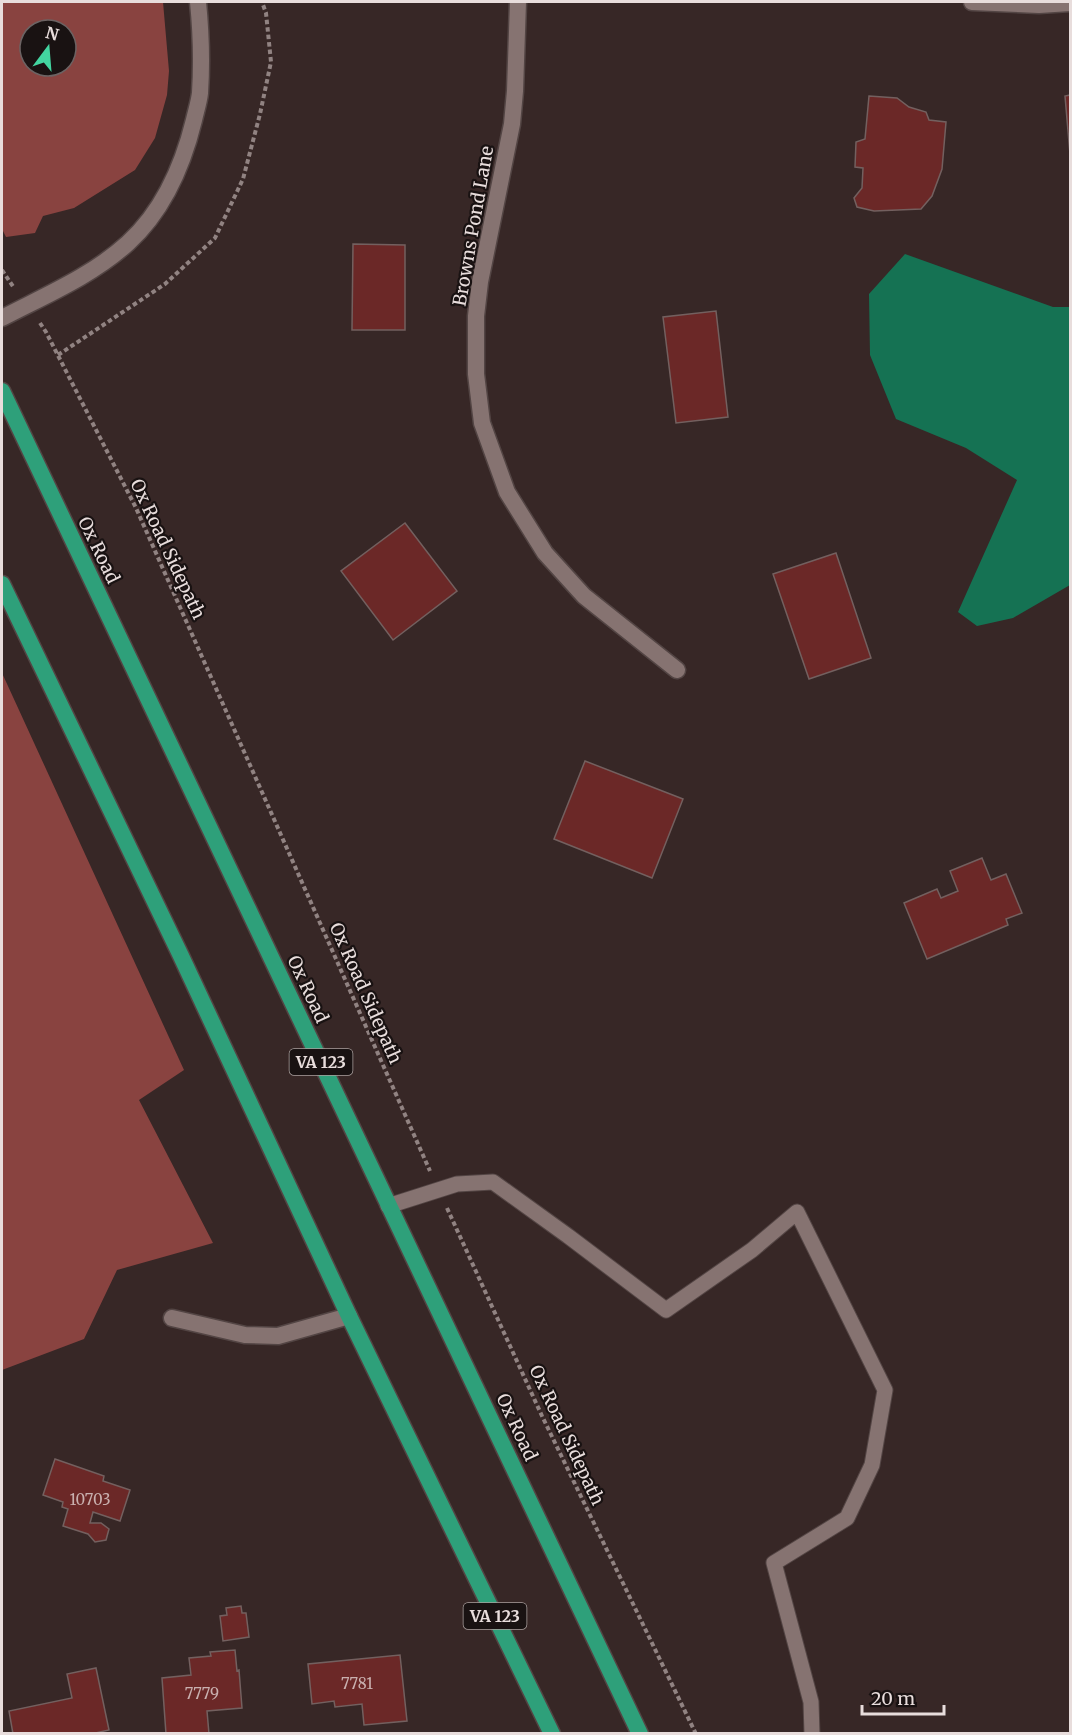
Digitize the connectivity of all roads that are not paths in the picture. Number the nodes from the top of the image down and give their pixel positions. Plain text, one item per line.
1 (198, 2) edge
2 (518, 2) edge
3 (972, 2) edge
4 (1071, 3) edge
5 (2, 318) edge
6 (2, 391) edge
7 (2, 584) edge
8 (677, 670) dead end
9 (388, 1206) junction
10 (349, 1316) junction
11 (172, 1318) dead end
12 (540, 1710) junction
13 (545, 1734) edge
14 (552, 1734) edge
15 (640, 1734) edge
16 (812, 1734) edge

1 - 5 street
2 - 8 street, Browns Pond Lane
3 - 4 street
6 - 9 highway, Ox Road / VA 123
7 - 10 highway, VA 123
9 - 15 highway, Ox Road / VA 123
9 - 16 lane
10 - 11 street
10 - 12 highway, VA 123
12 - 13 highway
12 - 14 highway, VA 123

